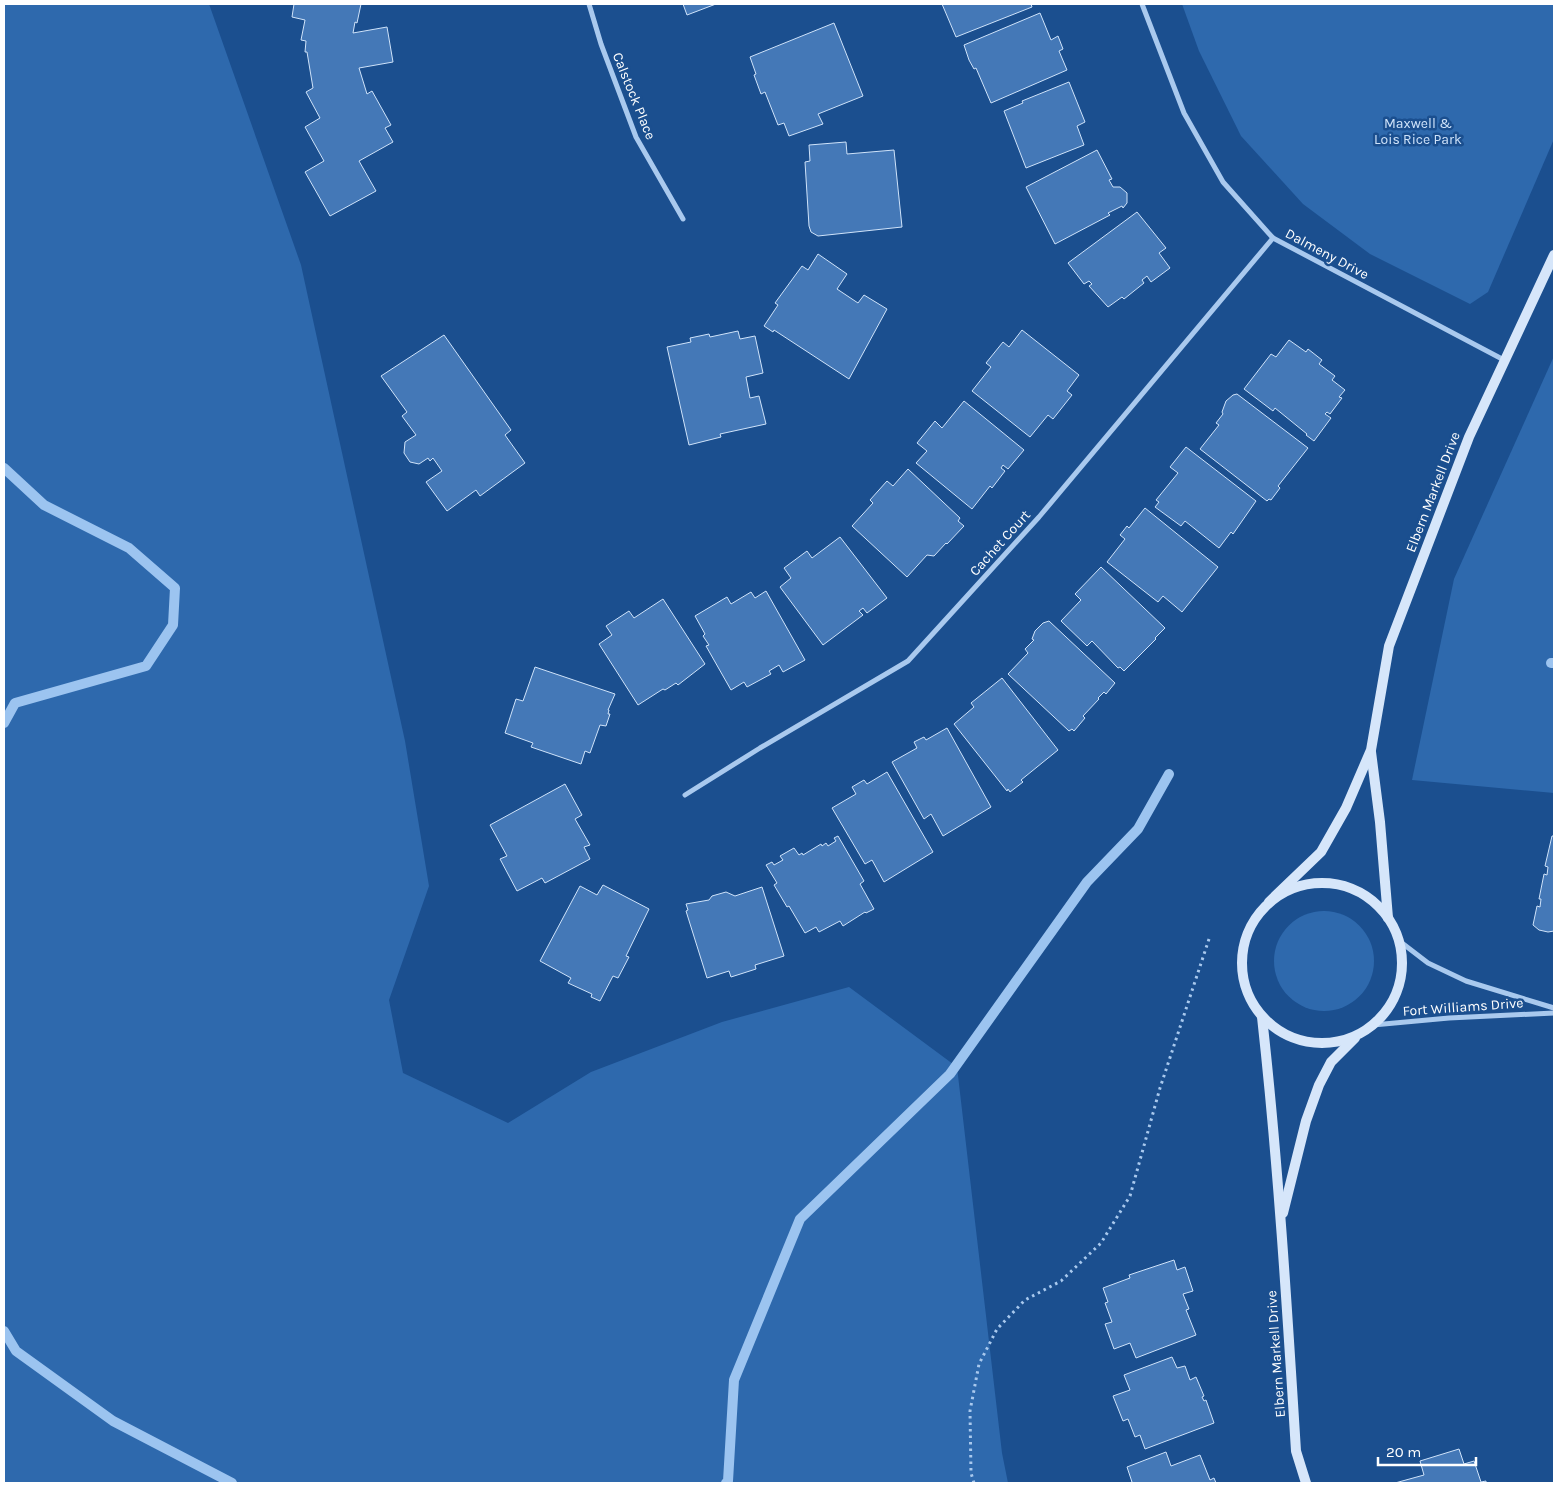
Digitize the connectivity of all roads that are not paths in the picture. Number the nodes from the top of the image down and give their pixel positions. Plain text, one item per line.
1 (589, 4) edge
2 (1142, 4) edge
3 (683, 219) dead end
4 (1273, 238) junction
5 (1554, 255) edge
6 (1505, 361) junction
7 (1371, 750) junction
8 (685, 795) dead end
9 (1269, 902) junction
10 (1388, 918) junction
11 (1398, 940) junction
12 (1554, 1008) edge
13 (1554, 1013) edge
14 (1262, 1017) junction
15 (1373, 1024) junction
16 (1358, 1035) junction
17 (1281, 1221) junction
18 (1306, 1483) edge

1 - 3 street, Calstock Place
2 - 4 street, Dalmeny Drive
4 - 6 street, Dalmeny Drive
4 - 8 street, Cachet Court
5 - 6 street, Elbern Markell Drive
6 - 7 street, Elbern Markell Drive
7 - 9 street, Elbern Markell Drive
7 - 10 street, Elbern Markell Drive
9 - 10 street
9 - 14 street
10 - 11 street
11 - 12 street, Fort Williams Drive
11 - 15 street
13 - 15 street, Fort Williams Drive
14 - 16 street
14 - 17 street, Elbern Markell Drive
15 - 16 street
16 - 17 street, Elbern Markell Drive
17 - 18 street, Elbern Markell Drive

